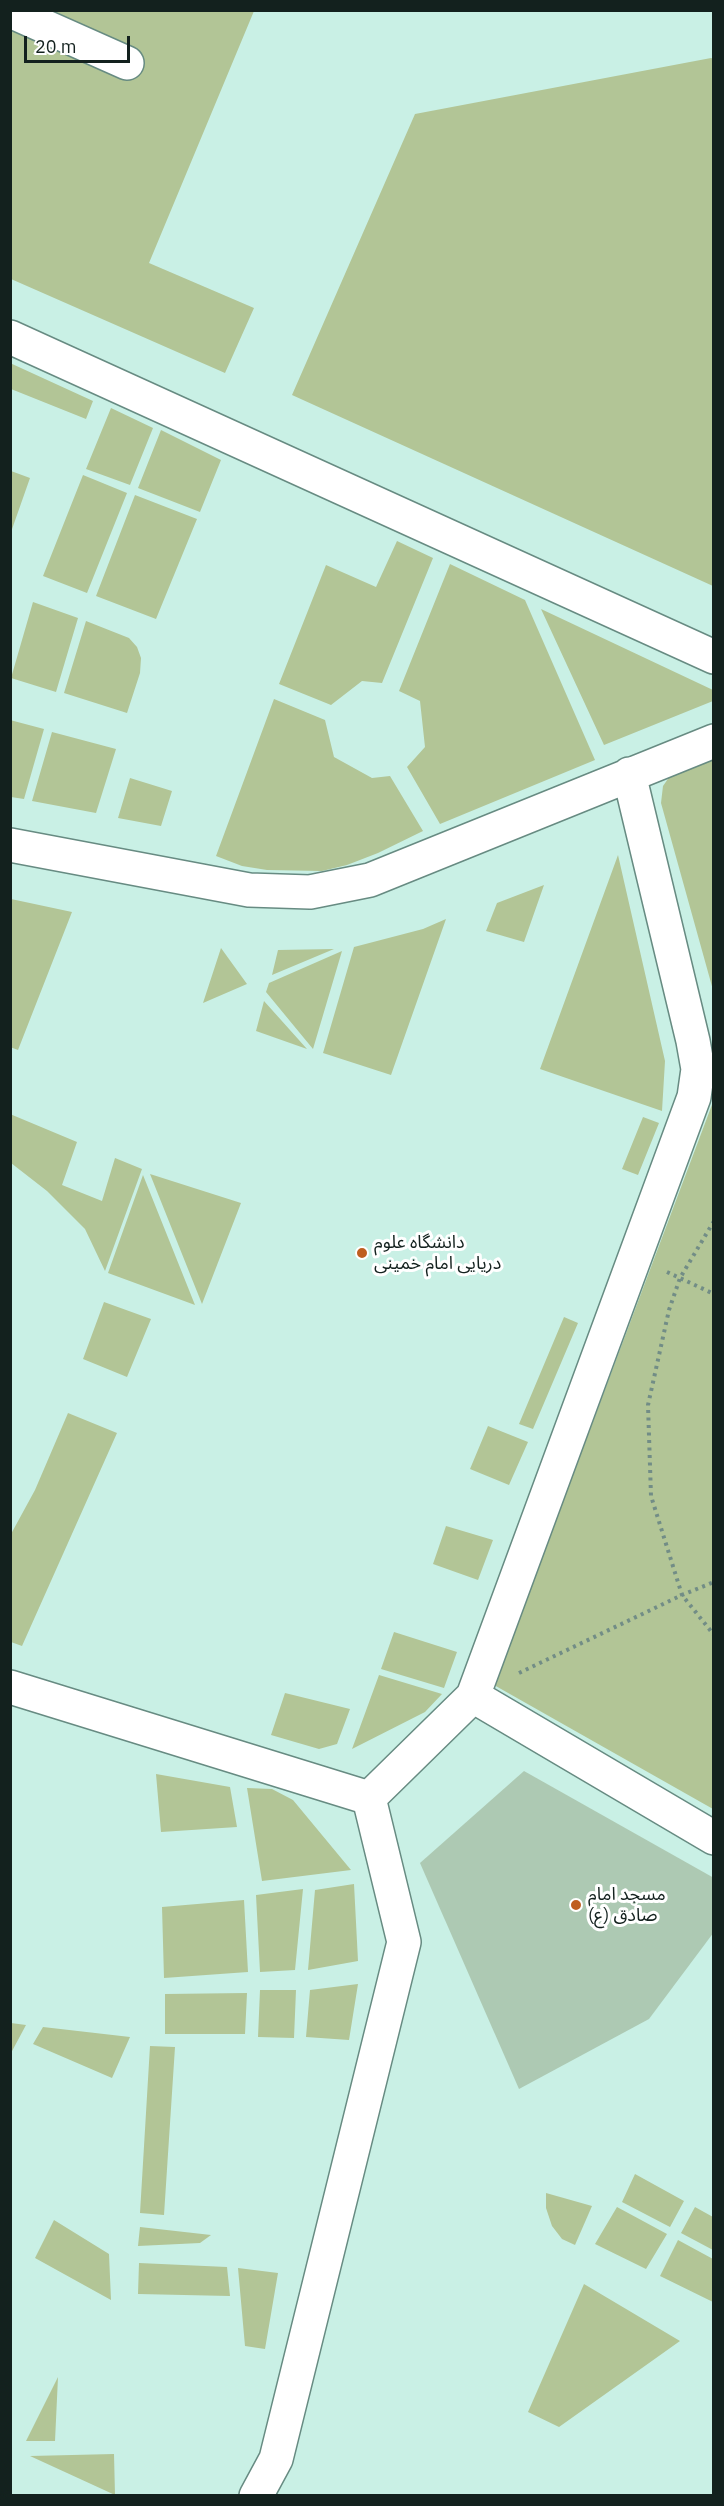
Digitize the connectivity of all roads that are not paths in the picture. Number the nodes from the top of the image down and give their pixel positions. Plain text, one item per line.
1 (10, 11) edge
2 (127, 63) dead end
3 (10, 337) edge
4 (714, 657) edge
5 (714, 741) edge
6 (629, 774) junction
7 (10, 845) edge
8 (10, 1687) edge
9 (473, 1696) junction
10 (369, 1798) junction
11 (714, 1838) edge
12 (256, 2496) edge

1 - 2 street
3 - 4 street
5 - 6 street
6 - 7 street
6 - 9 street
8 - 10 street
9 - 10 street
9 - 11 street
10 - 12 street

